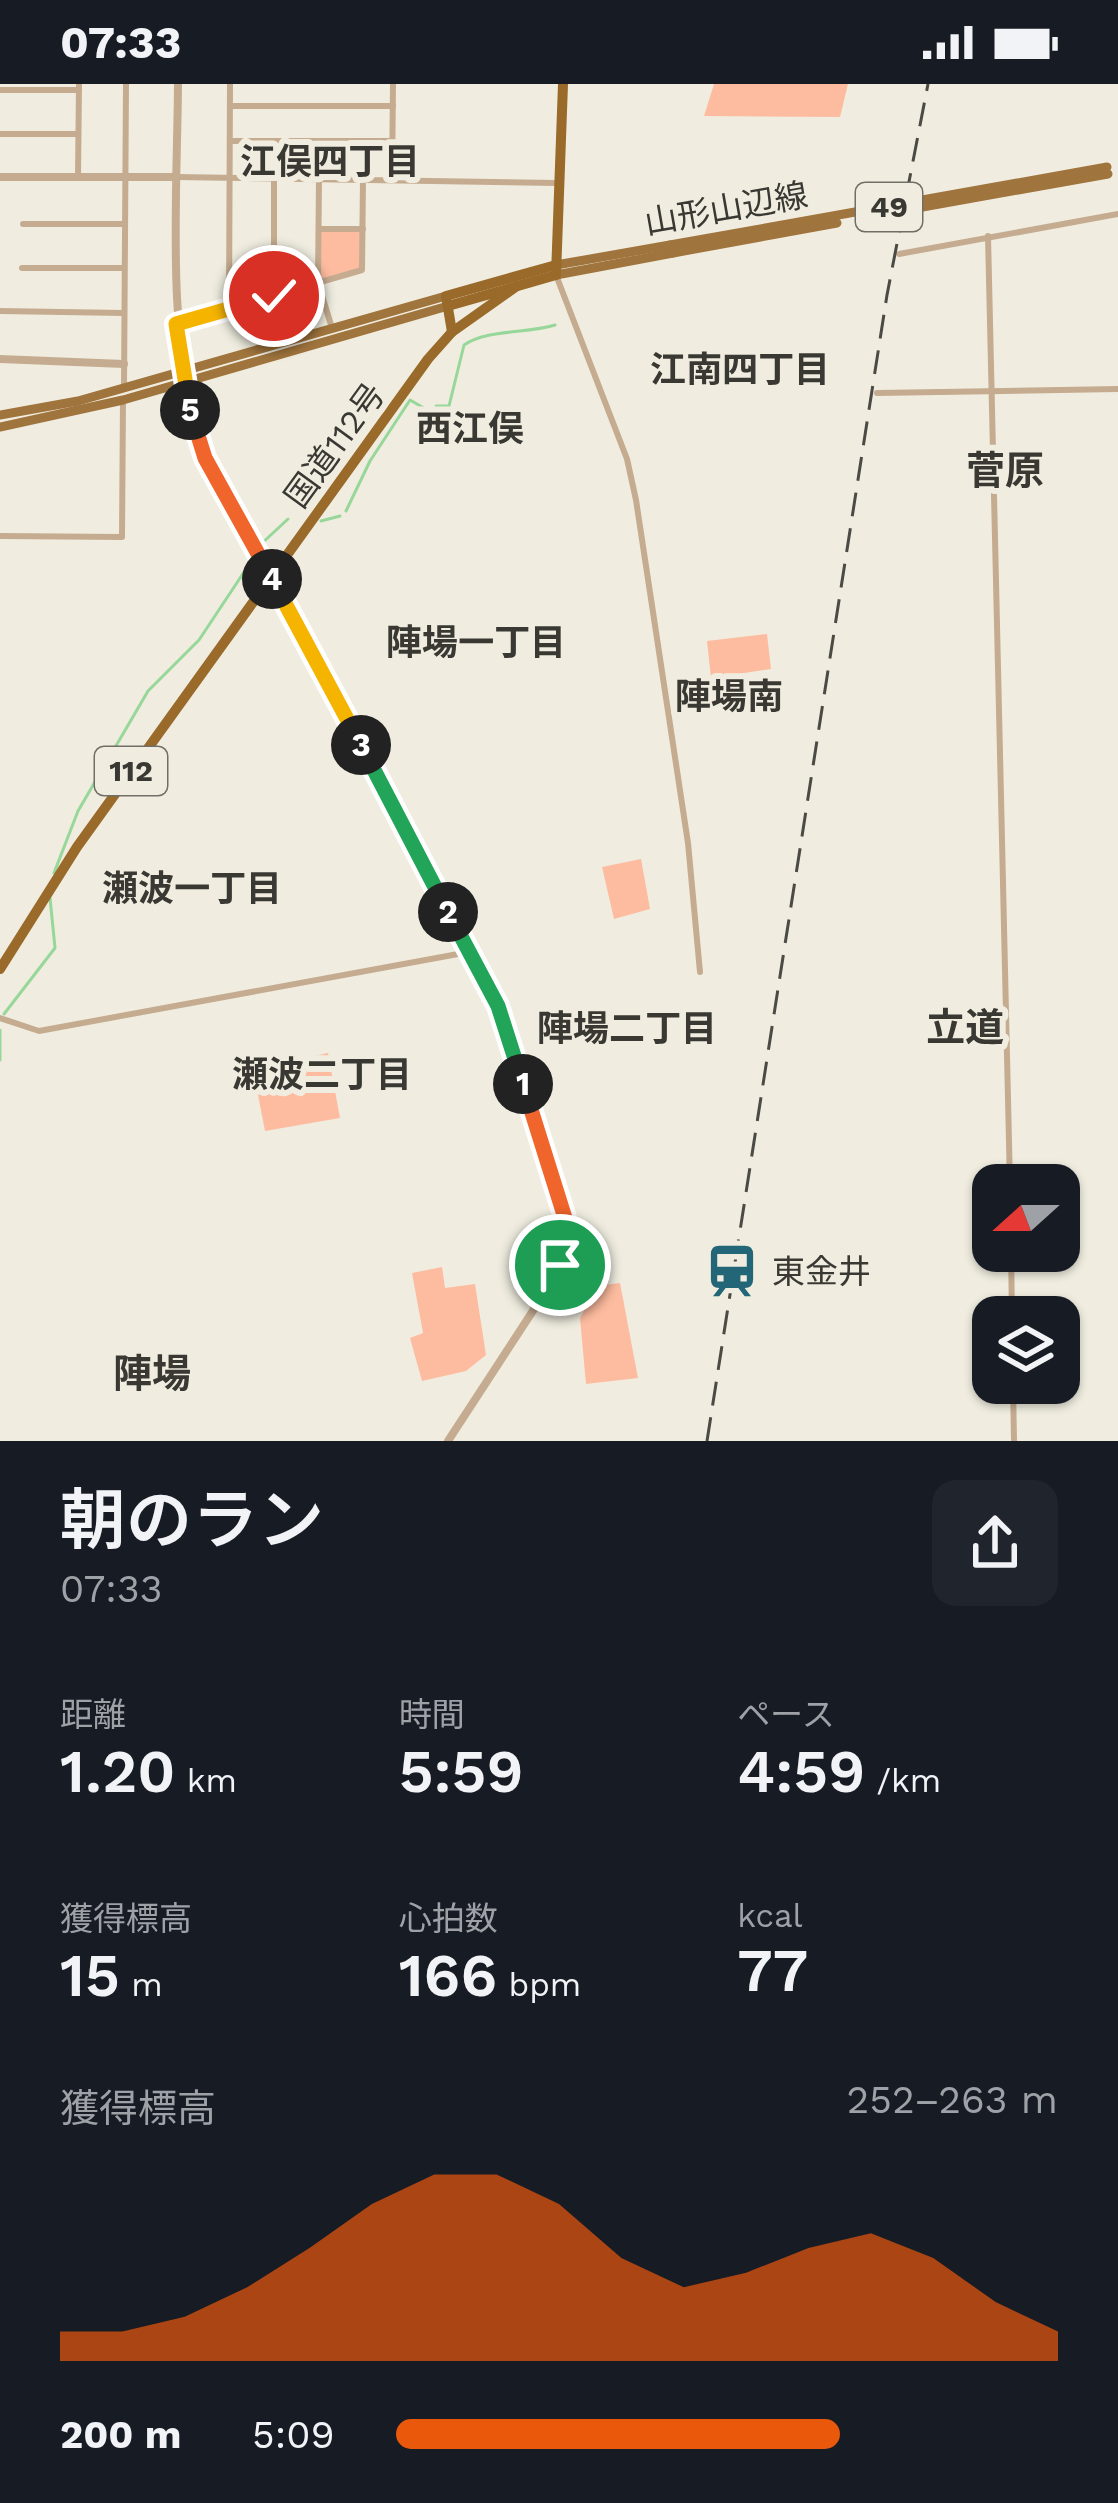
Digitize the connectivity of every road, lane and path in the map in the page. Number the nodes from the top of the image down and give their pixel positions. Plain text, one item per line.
1 (126, 84) edge
2 (178, 84) edge
3 (230, 84) edge
4 (393, 84) edge
5 (563, 84) edge
6 (79, 87) edge
7 (0, 90) edge
8 (230, 106) junction
9 (393, 106) junction
10 (0, 134) edge
11 (78, 134) junction
12 (230, 141) junction
13 (393, 141) junction
14 (1113, 169) edge
15 (0, 177) edge
16 (78, 177) junction
17 (125, 177) junction
18 (177, 177) junction
19 (228, 177) junction
20 (274, 178) junction
21 (319, 178) junction
22 (364, 178) junction
23 (392, 179) junction
24 (558, 183) junction
25 (1118, 214) edge
26 (23, 224) dead end
27 (125, 224) junction
28 (320, 229) junction
29 (363, 229) junction
30 (988, 236) junction
31 (899, 254) dead end
32 (22, 268) dead end
33 (124, 268) junction
34 (556, 270) junction
35 (318, 283) junction
36 (518, 286) junction
37 (274, 296) junction
38 (447, 301) junction
39 (229, 308) junction
40 (0, 311) edge
41 (124, 313) junction
42 (176, 324) junction
43 (332, 328) junction
44 (452, 332) junction
45 (0, 359) edge
46 (124, 364) junction
47 (181, 378) junction
48 (1118, 389) edge
49 (993, 392) junction
50 (878, 393) dead end
51 (124, 394) junction
52 (0, 415) edge
53 (0, 427) edge
54 (0, 536) edge
55 (273, 580) junction
56 (469, 952) junction
57 (0, 969) edge
58 (700, 972) dead end
59 (0, 1018) edge
60 (1010, 1164) edge
61 (1013, 1404) edge
62 (448, 1441) edge
63 (1014, 1441) edge

1 - 17 street
2 - 18 street
3 - 8 street
4 - 9 street
5 - 24 highway
6 - 7 street
6 - 11 street
8 - 9 street
8 - 12 street
9 - 13 street
10 - 11 street
11 - 16 street
12 - 13 street
12 - 19 street
13 - 23 street
14 - 34 main road, 山形山辺線 / 49, bridge
15 - 16 street
16 - 17 street
17 - 18 street
17 - 27 street
18 - 19 street
18 - 42 street
19 - 20 street
19 - 39 street
20 - 21 street
20 - 37 street
21 - 22 street
21 - 28 street
22 - 23 street
22 - 29 street
23 - 24 street
24 - 34 highway
25 - 30 street
26 - 27 street
27 - 33 street
28 - 29 street
28 - 35 street
29 - 35 street
30 - 31 street
30 - 49 street
32 - 33 street
33 - 41 street
34 - 36 highway
34 - 38 highway
34 - 58 street
35 - 37 street
35 - 43 street
36 - 38 highway
36 - 44 highway, 国道112号
37 - 39 street
38 - 43 main road
38 - 44 highway
38 - 47 main road
39 - 42 street
40 - 41 street
41 - 46 street
42 - 47 street
43 - 47 main road
44 - 55 highway, 国道112号 / 112
45 - 46 street
46 - 51 street
47 - 51 main road
47 - 55 street
48 - 49 street
49 - 50 street
49 - 60 street
51 - 52 main road
51 - 53 main road
51 - 54 street
55 - 56 street
55 - 57 highway, 国道112号 / 112
56 - 59 street
56 - 62 street
61 - 63 street

